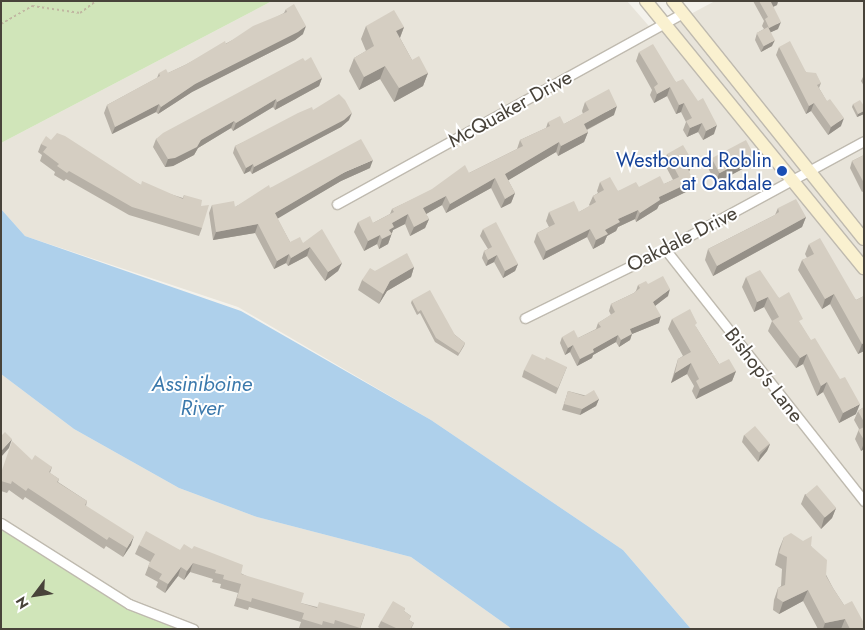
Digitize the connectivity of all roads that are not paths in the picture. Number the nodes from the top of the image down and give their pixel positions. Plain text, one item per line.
1 (646, 1) edge
2 (673, 1) edge
3 (683, 13) junction
4 (665, 24) junction
5 (864, 141) edge
6 (808, 170) junction
7 (793, 180) junction
8 (337, 204) dead end
9 (864, 239) edge
10 (665, 249) junction
11 (864, 268) edge
12 (525, 318) dead end
13 (864, 501) edge
14 (1, 523) edge
15 (193, 629) edge

1 - 4 main road
2 - 3 main road
3 - 4 street, McQuaker Drive
3 - 6 main road
4 - 7 main road
4 - 8 street, McQuaker Drive
5 - 6 street, Oakdale Drive
6 - 7 street, Oakdale Drive
6 - 9 main road
7 - 10 street, Oakdale Drive
7 - 11 main road
10 - 12 street, Oakdale Drive
10 - 13 street, Bishop's Lane
14 - 15 street

